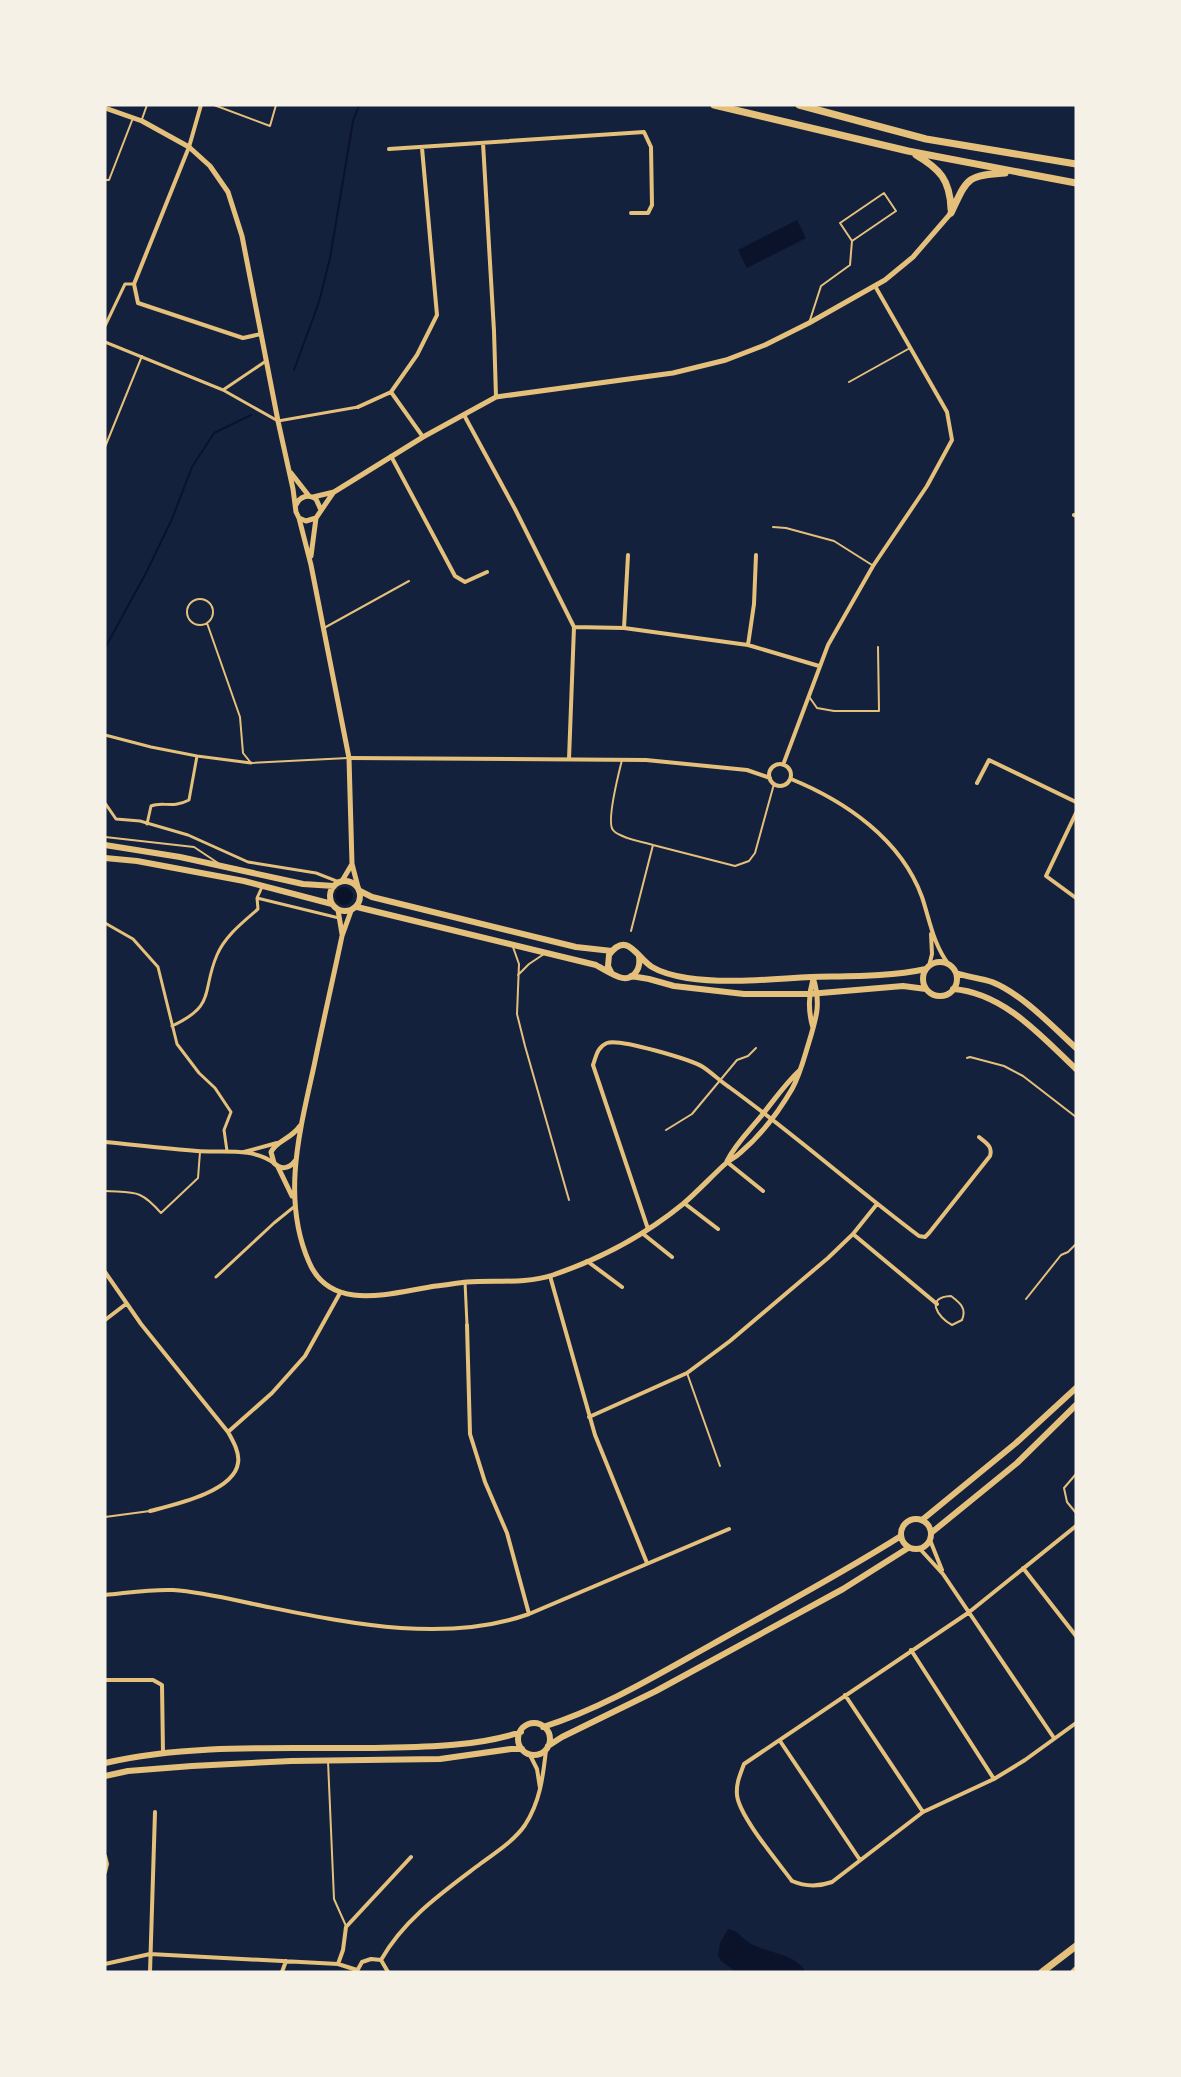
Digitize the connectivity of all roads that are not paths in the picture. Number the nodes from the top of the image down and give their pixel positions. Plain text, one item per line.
1 (147, 105) edge
2 (201, 105) edge
3 (214, 105) edge
4 (276, 105) edge
5 (714, 105) edge
6 (799, 105) edge
7 (105, 108) edge
8 (133, 118) junction
9 (142, 121) junction
10 (483, 143) junction
11 (189, 147) junction
12 (422, 148) junction
13 (389, 149) dead end
14 (908, 151) junction
15 (1076, 164) edge
16 (1018, 172) junction
17 (105, 180) edge
18 (1076, 183) edge
19 (631, 213) dead end
20 (951, 213) junction
21 (852, 241) junction
22 (134, 284) junction
23 (875, 285) junction
24 (809, 323) junction
25 (105, 326) edge
26 (261, 334) junction
27 (105, 342) edge
28 (910, 348) junction
29 (141, 356) junction
30 (267, 360) junction
31 (849, 381) dead end
32 (223, 390) junction
33 (391, 392) junction
34 (496, 397) junction
35 (358, 407) joint
36 (464, 415) junction
37 (278, 421) junction
38 (423, 437) junction
39 (105, 447) edge
40 (391, 456) junction
41 (288, 469) junction
42 (334, 492) junction
43 (311, 496) junction
44 (296, 505) junction
45 (320, 511) junction
46 (299, 518) junction
47 (316, 518) junction
48 (773, 527) dead end
49 (628, 555) dead end
50 (756, 555) dead end
51 (311, 565) junction
52 (873, 566) junction
53 (487, 572) dead end
54 (409, 581) dead end
55 (207, 623) junction
56 (574, 627) junction
57 (324, 628) junction
58 (624, 628) junction
59 (748, 645) junction
60 (878, 647) dead end
61 (819, 666) junction
62 (809, 697) junction
63 (105, 735) edge
64 (196, 756) junction
65 (349, 758) junction
66 (569, 759) junction
67 (622, 760) junction
68 (251, 763) junction
69 (783, 765) junction
70 (770, 778) junction
71 (791, 778) junction
72 (774, 783) junction
73 (977, 783) dead end
74 (1076, 802) edge
75 (105, 803) edge
76 (1076, 813) edge
77 (147, 824) junction
78 (105, 837) edge
79 (105, 845) edge
80 (653, 845) junction
81 (105, 858) edge
82 (352, 864) junction
83 (223, 866) junction
84 (338, 883) junction
85 (262, 886) junction
86 (359, 889) junction
87 (257, 898) junction
88 (1076, 898) edge
89 (332, 904) junction
90 (354, 909) junction
91 (338, 910) junction
92 (339, 918) junction
93 (105, 923) edge
94 (631, 931) dead end
95 (931, 931) junction
96 (342, 936) junction
97 (513, 945) junction
98 (612, 951) junction
99 (545, 954) junction
100 (639, 956) junction
101 (949, 965) junction
102 (928, 967) junction
103 (611, 972) junction
104 (956, 973) junction
105 (518, 975) junction
106 (632, 976) junction
107 (813, 977) junction
108 (926, 989) junction
109 (953, 989) junction
110 (818, 993) junction
111 (808, 994) junction
112 (172, 1026) junction
113 (813, 1030) junction
114 (756, 1048) dead end
115 (1076, 1048) edge
116 (967, 1058) dead end
117 (801, 1069) junction
118 (1076, 1069) edge
119 (720, 1081) junction
120 (764, 1113) junction
121 (1076, 1117) edge
122 (772, 1119) junction
123 (302, 1122) junction
124 (666, 1130) dead end
125 (979, 1137) dead end
126 (105, 1142) edge
127 (280, 1142) junction
128 (200, 1152) junction
129 (227, 1152) junction
130 (243, 1152) junction
131 (297, 1154) junction
132 (295, 1161) junction
133 (727, 1162) junction
134 (275, 1165) junction
135 (105, 1191) edge
136 (763, 1191) dead end
137 (569, 1200) dead end
138 (684, 1203) junction
139 (877, 1204) junction
140 (295, 1206) junction
141 (648, 1229) junction
142 (718, 1229) dead end
143 (642, 1233) junction
144 (852, 1234) junction
145 (1076, 1244) edge
146 (672, 1257) dead end
147 (587, 1261) junction
148 (105, 1272) edge
149 (550, 1276) junction
150 (216, 1277) dead end
151 (465, 1282) junction
152 (622, 1287) dead end
153 (340, 1293) junction
154 (1026, 1299) dead end
155 (126, 1304) junction
156 (937, 1304) junction
157 (105, 1320) edge
158 (467, 1325) joint
159 (687, 1373) junction
160 (1076, 1388) edge
161 (1076, 1405) edge
162 (589, 1417) junction
163 (228, 1432) junction
164 (720, 1466) dead end
165 (1076, 1474) edge
166 (150, 1511) joint
167 (1076, 1513) edge
168 (105, 1517) edge
169 (922, 1520) junction
170 (1076, 1526) edge
171 (729, 1529) dead end
172 (932, 1533) junction
173 (901, 1536) junction
174 (930, 1540) junction
175 (908, 1548) junction
176 (920, 1549) junction
177 (647, 1563) junction
178 (1023, 1568) junction
179 (943, 1574) junction
180 (105, 1595) edge
181 (968, 1613) junction
182 (529, 1614) junction
183 (1076, 1636) edge
184 (911, 1650) junction
185 (105, 1680) edge
186 (845, 1695) junction
187 (1076, 1723) edge
188 (543, 1726) junction
189 (521, 1732) junction
190 (1054, 1738) junction
191 (780, 1741) junction
192 (547, 1748) junction
193 (522, 1749) junction
194 (163, 1753) junction
195 (530, 1755) junction
196 (328, 1761) junction
197 (105, 1763) edge
198 (105, 1776) edge
199 (994, 1779) junction
200 (540, 1792) junction
201 (155, 1812) dead end
202 (923, 1812) junction
203 (105, 1856) edge
204 (411, 1857) dead end
205 (860, 1860) junction
206 (105, 1872) edge
207 (346, 1927) junction
208 (1076, 1946) edge
209 (150, 1954) junction
210 (381, 1960) junction
211 (286, 1961) junction
212 (105, 1964) edge
213 (338, 1964) junction
214 (357, 1971) edge
215 (150, 1972) edge
216 (282, 1972) edge
217 (388, 1972) edge
218 (1042, 1972) edge

1 - 9 lane
2 - 11 street
3 - 4 lane
5 - 14 main road
6 - 15 main road
7 - 8 street
8 - 9 street
8 - 17 lane
9 - 11 street
10 - 12 street
10 - 19 street
10 - 34 street
11 - 22 street
11 - 26 street
12 - 13 street
12 - 33 street
14 - 16 main road
14 - 20 main road
16 - 18 main road
16 - 20 main road
20 - 23 street
21 - 21 lane
21 - 24 lane
22 - 25 street
22 - 26 street
23 - 24 street
23 - 28 street
24 - 34 street
26 - 30 street
27 - 29 street
28 - 31 lane
28 - 52 street
29 - 32 street
29 - 39 lane
30 - 32 street
30 - 37 street
32 - 37 street
33 - 35 street
33 - 38 street
34 - 36 street
35 - 37 street
36 - 38 street
36 - 56 street
37 - 41 street
38 - 40 street
40 - 42 street
40 - 53 street
41 - 43 street
41 - 44 street
42 - 43 street
42 - 45 street
43 - 44 street
43 - 45 street
44 - 46 street
45 - 47 street
46 - 47 street
46 - 51 street
47 - 51 street
48 - 52 lane
49 - 58 street
50 - 59 street
51 - 57 street
52 - 61 street
54 - 57 lane
55 - 55 lane
55 - 68 lane
56 - 58 street
56 - 66 street
57 - 65 street
58 - 59 street
59 - 61 street
60 - 62 lane
61 - 62 street
62 - 69 street
63 - 64 street
64 - 68 street
64 - 77 street
65 - 66 street
65 - 68 lane
65 - 82 street
66 - 67 street
67 - 70 street
67 - 80 lane
69 - 70 street
69 - 71 street
70 - 72 street
71 - 72 street
71 - 95 street
72 - 80 lane
73 - 74 street
75 - 77 street
76 - 88 street
77 - 84 street
78 - 83 lane
79 - 83 main road
80 - 94 lane
81 - 85 main road
82 - 84 street
82 - 86 street
83 - 84 main road
84 - 86 main road
84 - 89 main road
85 - 87 street
85 - 89 main road
86 - 90 main road
86 - 98 main road
87 - 92 street
87 - 112 street
89 - 91 main road
90 - 91 main road
90 - 96 street
90 - 97 main road
91 - 92 street
92 - 96 street
93 - 112 street
95 - 101 street
95 - 102 street
96 - 123 street
97 - 99 main road
97 - 105 lane
98 - 100 main road
98 - 103 main road
99 - 103 main road
99 - 105 lane
100 - 106 main road
100 - 107 main road
101 - 102 main road
101 - 104 main road
102 - 107 main road
102 - 108 main road
103 - 106 main road
104 - 109 main road
104 - 115 main road
105 - 137 lane
106 - 111 main road
107 - 110 street
107 - 111 street
108 - 109 main road
108 - 110 main road
109 - 118 main road
110 - 111 main road
110 - 113 street
111 - 113 street
112 - 129 street
113 - 117 street
114 - 119 lane
116 - 121 lane
117 - 120 street
117 - 122 street
119 - 120 street
119 - 124 lane
119 - 141 street
120 - 122 street
120 - 133 street
122 - 133 street
122 - 139 street
123 - 127 street
123 - 131 street
125 - 139 street
126 - 128 street
127 - 130 street
127 - 131 street
127 - 134 street
128 - 129 street
128 - 135 lane
129 - 130 street
130 - 134 street
131 - 132 street
132 - 134 street
132 - 140 street
133 - 136 street
133 - 138 street
134 - 140 street
138 - 141 street
138 - 142 street
139 - 144 street
140 - 150 street
140 - 153 street
141 - 143 street
143 - 146 street
143 - 147 street
144 - 156 street
144 - 159 street
145 - 154 lane
147 - 149 street
147 - 152 street
148 - 155 street
149 - 151 street
149 - 162 street
151 - 153 street
151 - 158 street
153 - 163 street
155 - 157 street
155 - 163 street
156 - 156 lane
158 - 182 street
159 - 162 street
159 - 164 lane
160 - 169 main road
161 - 172 main road
162 - 177 street
163 - 166 street
165 - 167 lane
166 - 168 lane
169 - 172 main road
169 - 173 main road
170 - 178 street
171 - 177 street
172 - 174 main road
173 - 175 main road
173 - 188 main road
174 - 176 main road
174 - 179 street
175 - 176 main road
175 - 192 main road
176 - 179 street
177 - 182 street
178 - 181 street
178 - 183 street
179 - 181 street
180 - 182 street
181 - 184 street
181 - 190 street
184 - 186 street
184 - 199 street
185 - 194 street
186 - 191 street
186 - 202 street
187 - 190 street
188 - 189 main road
188 - 192 main road
189 - 193 main road
189 - 194 main road
190 - 199 street
191 - 205 street
191 - 205 street
192 - 195 main road
192 - 200 street
193 - 195 main road
193 - 196 main road
194 - 197 main road
195 - 200 street
196 - 198 main road
196 - 207 lane
199 - 202 street
200 - 210 street
201 - 209 street
202 - 205 street
203 - 206 street
204 - 207 street
207 - 213 street
208 - 218 main road
209 - 211 street
209 - 212 street
209 - 215 street
210 - 214 street
210 - 217 street
211 - 213 street
211 - 216 street
213 - 214 street

